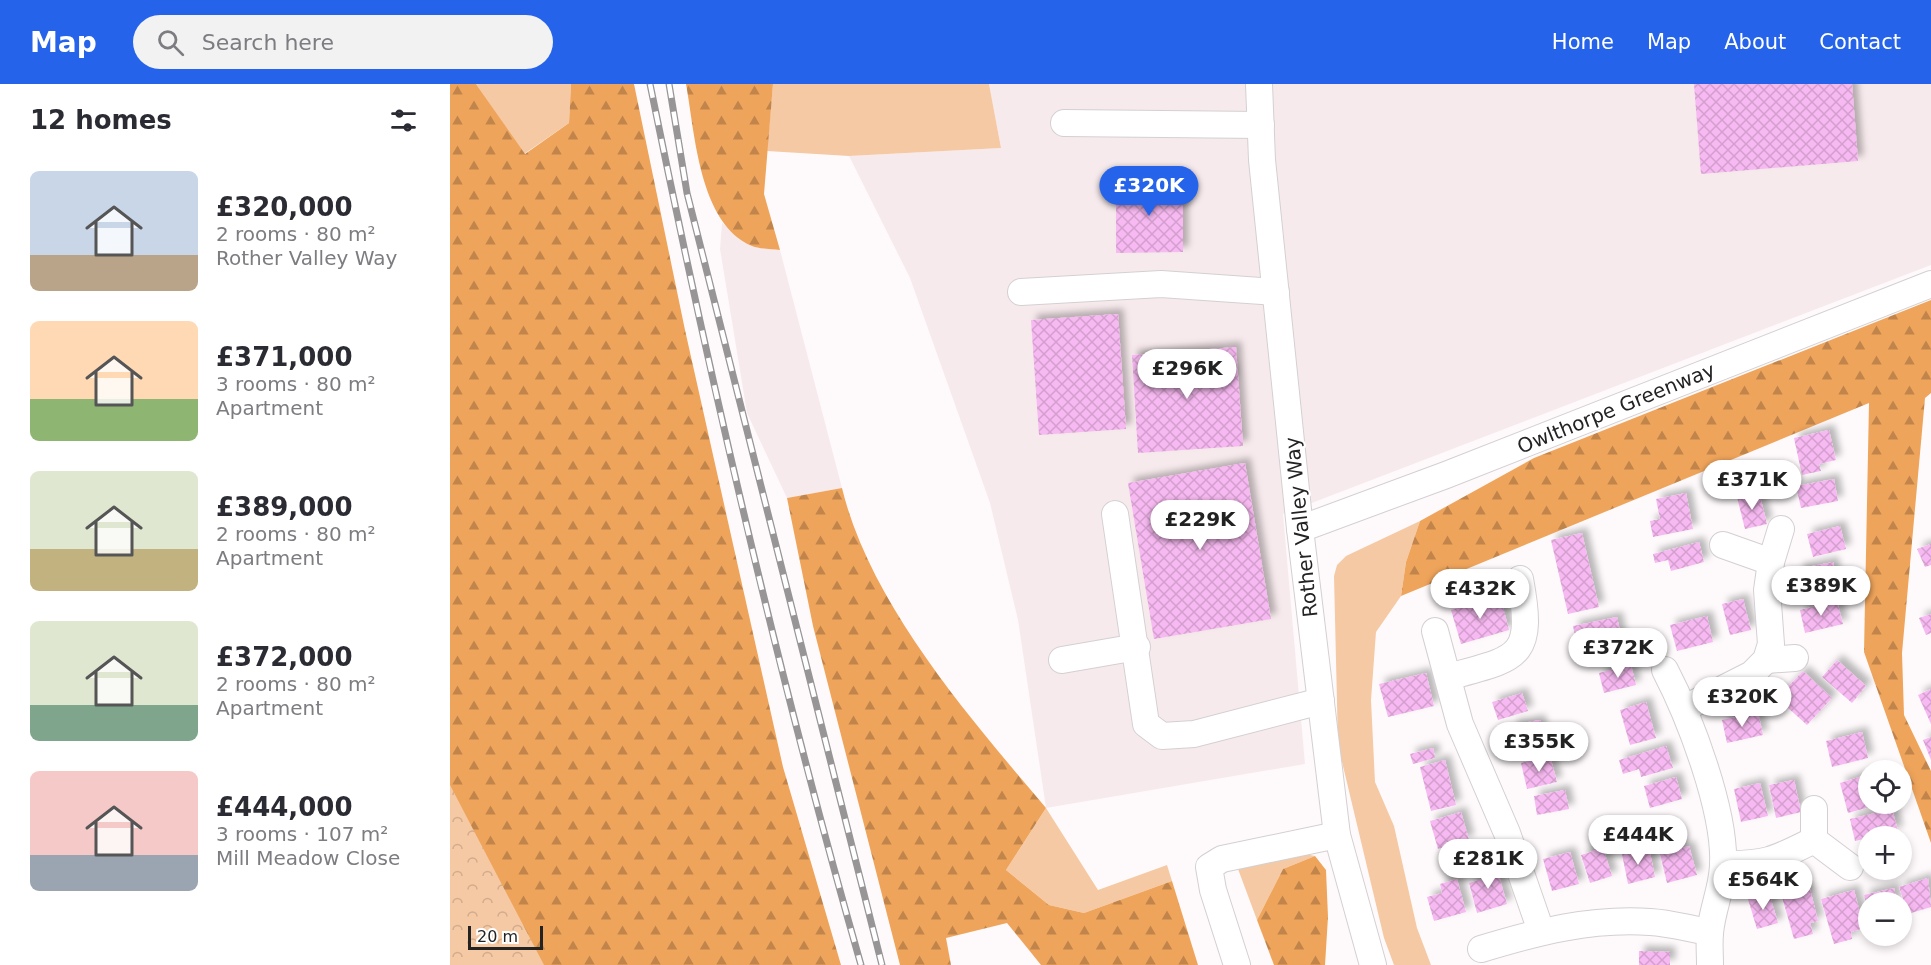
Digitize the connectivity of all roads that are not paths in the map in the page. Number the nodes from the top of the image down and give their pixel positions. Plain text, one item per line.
1 (1259, 84) edge
2 (1064, 123) dead end
3 (1261, 125) junction
4 (1931, 284) edge
5 (1021, 292) dead end
6 (1276, 292) junction
7 (1115, 514) dead end
8 (1300, 529) junction
9 (1781, 529) dead end
10 (1723, 545) dead end
11 (1771, 562) junction
12 (1520, 579) dead end
13 (1435, 631) dead end
14 (1137, 647) junction
15 (1795, 658) dead end
16 (1062, 660) dead end
17 (1766, 660) junction
18 (1665, 670) dead end
19 (1448, 677) junction
20 (1321, 702) junction
21 (1685, 708) junction
22 (1814, 809) dead end
23 (1337, 835) junction
24 (1814, 840) junction
25 (1723, 864) junction
26 (1850, 867) dead end
27 (1541, 931) junction
28 (1710, 932) junction
29 (1481, 949) dead end
30 (1237, 965) edge
31 (1373, 965) edge
32 (1710, 965) edge

1 - 3 street, Rother Valley Way
2 - 3 street
3 - 6 street, Rother Valley Way
4 - 8 street, Owlthorpe Greenway
5 - 6 street
6 - 8 street, Rother Valley Way
7 - 14 street
8 - 20 street, Rother Valley Way
9 - 11 street
10 - 11 street
11 - 17 street
12 - 19 street
13 - 19 street
14 - 16 street
14 - 20 street
15 - 17 street
17 - 21 street
18 - 21 street
19 - 27 street
20 - 23 street, Rother Valley Way
21 - 25 street
22 - 24 street
23 - 30 street
23 - 31 street, Rother Valley Way
24 - 25 street
24 - 26 street
25 - 28 street
27 - 28 street
27 - 29 street
28 - 32 street

